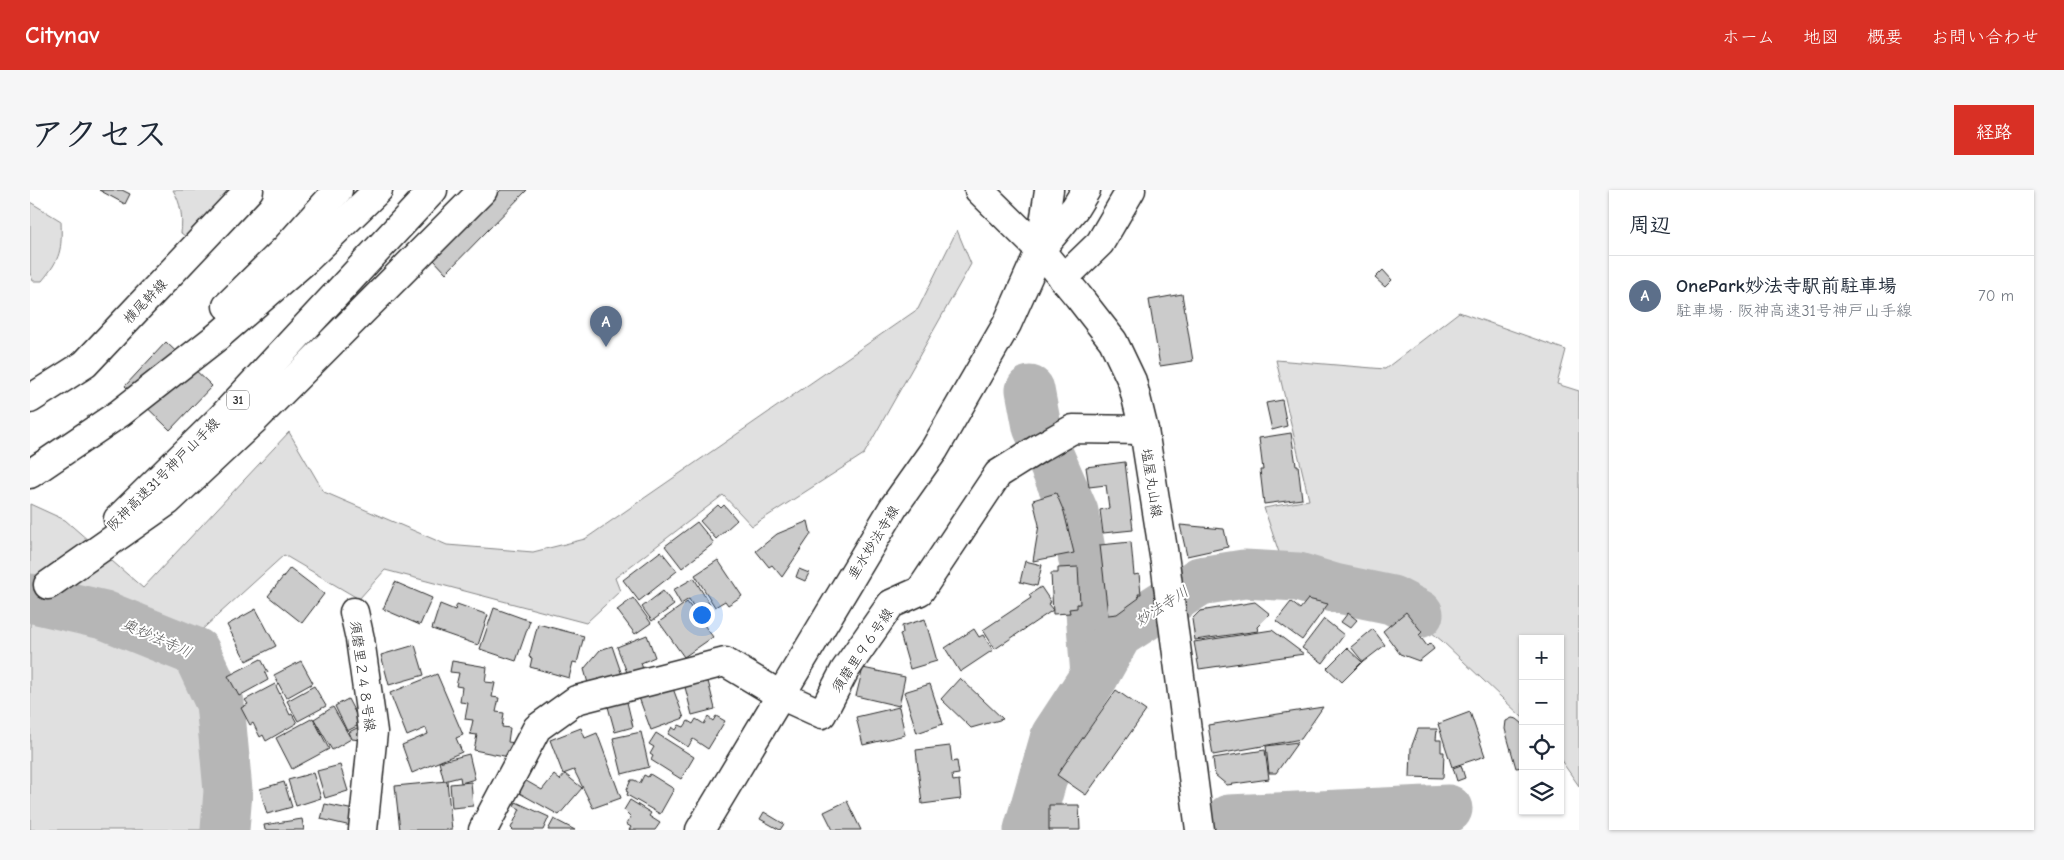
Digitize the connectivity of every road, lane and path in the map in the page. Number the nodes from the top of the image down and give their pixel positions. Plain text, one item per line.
1 (249, 190) edge
2 (338, 190) edge
3 (378, 190) edge
4 (433, 190) edge
5 (483, 190) edge
6 (979, 190) edge
7 (1049, 190) edge
8 (1086, 190) edge
9 (1131, 190) edge
10 (1040, 250) junction
11 (1063, 279) junction
12 (30, 399) edge
13 (120, 413) junction
14 (1144, 430) junction
15 (30, 474) edge
16 (39, 591) edge
17 (354, 612) dead end
18 (780, 694) junction
19 (363, 830) edge
20 (483, 830) edge
21 (700, 830) edge
22 (1200, 830) edge

1 - 12 main road, 横尾幹線
2 - 13 main road
3 - 13 main road
4 - 16 main road, 阪神高速31号神戸山手線 / 31
5 - 16 main road, 31
6 - 10 main road, 塩屋丸山線
7 - 10 main road, 垂水妙法寺線
8 - 10 main road, 垂水妙法寺線
9 - 11 main road
10 - 11 main road, 塩屋丸山線
10 - 18 main road, 垂水妙法寺線
11 - 14 main road, 塩屋丸山線
13 - 15 main road
14 - 18 main road, 須磨里９６号線
14 - 22 main road, 塩屋丸山線
17 - 19 main road, 須磨里２４８号線
18 - 20 main road, 須磨里９６号線
18 - 21 main road, 垂水妙法寺線

